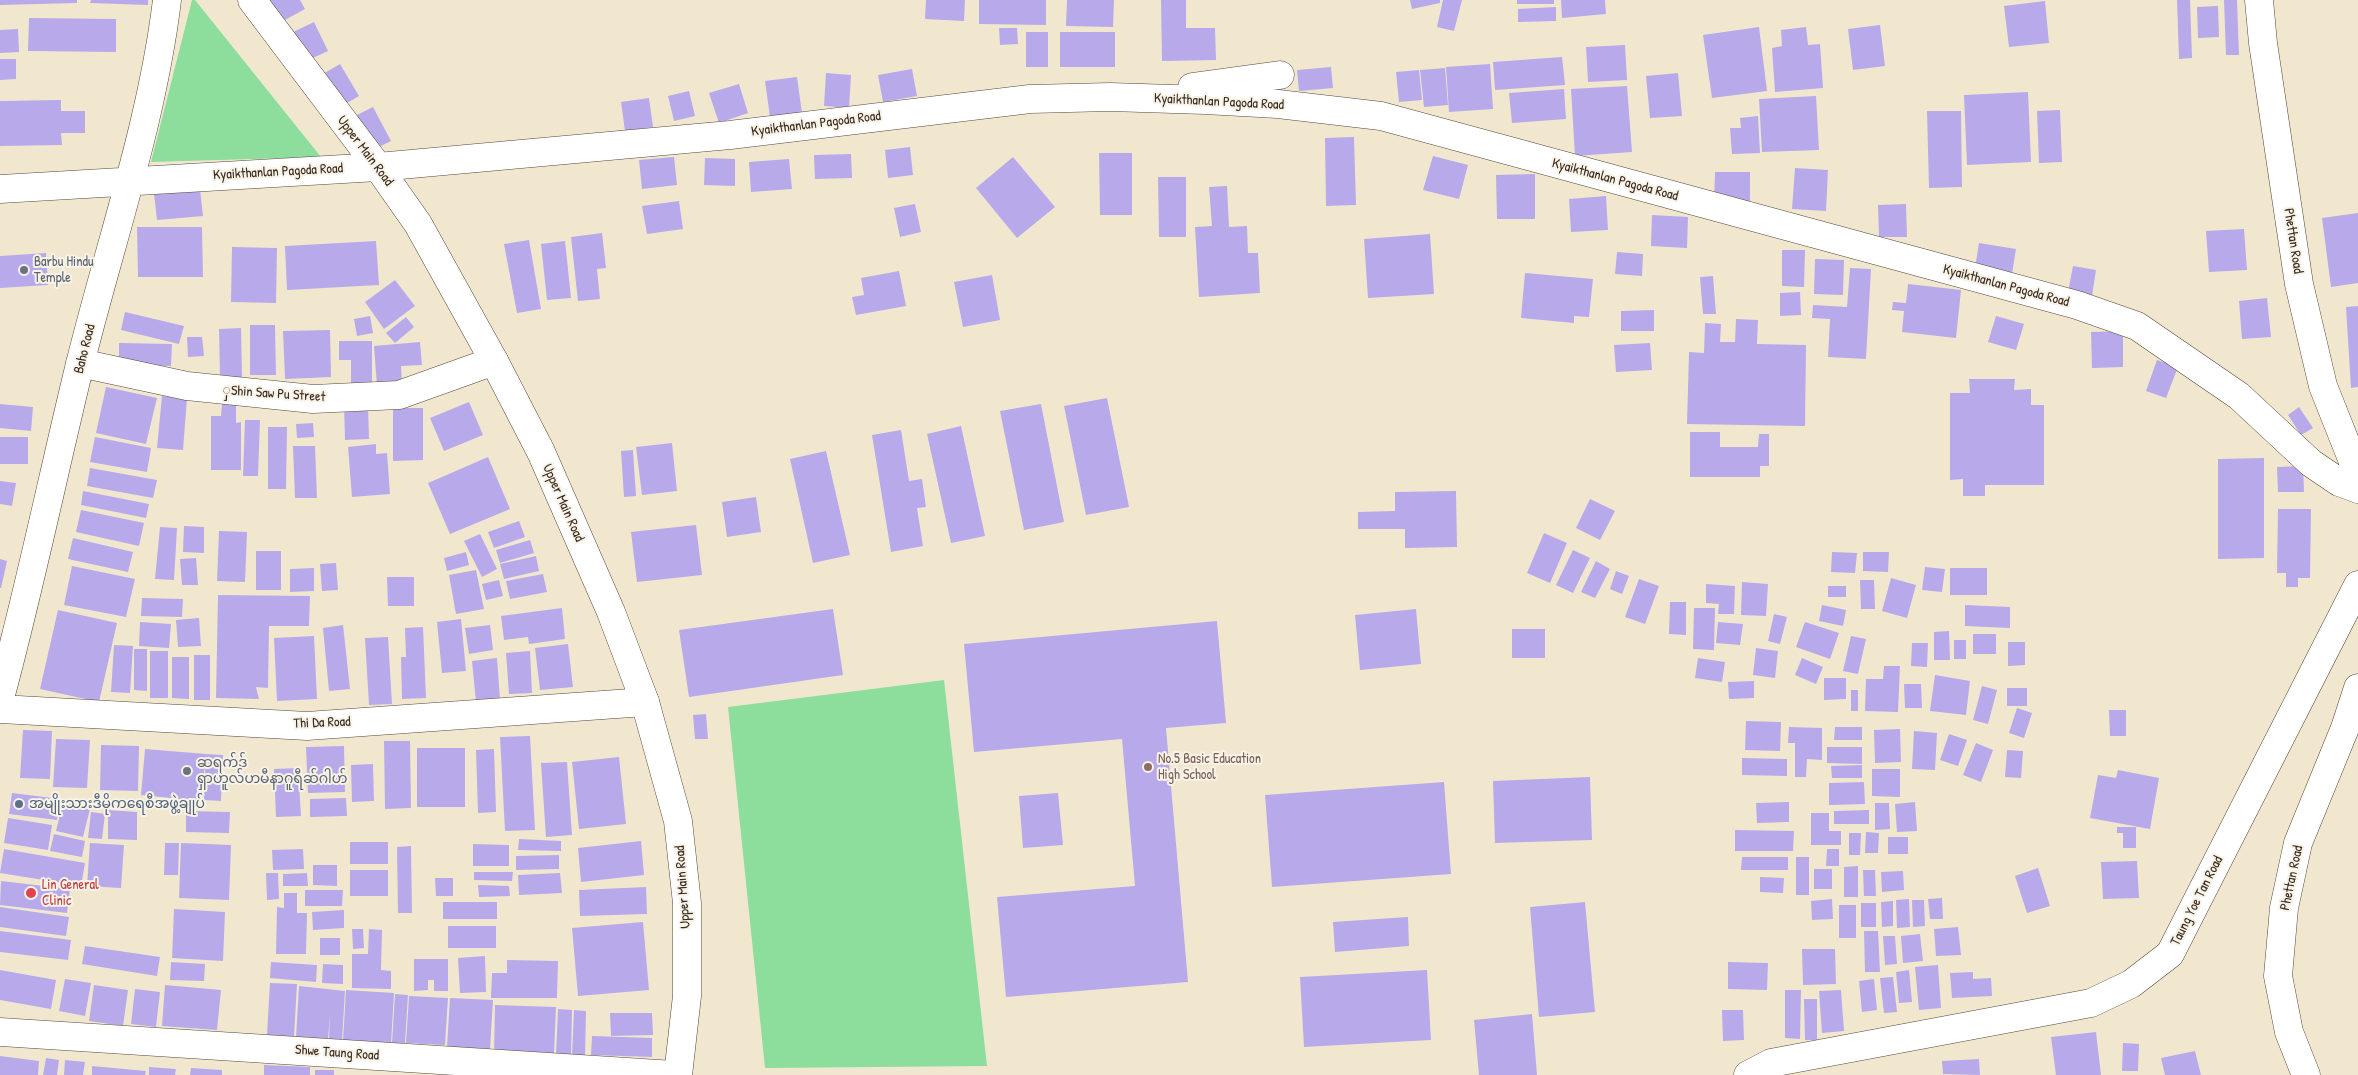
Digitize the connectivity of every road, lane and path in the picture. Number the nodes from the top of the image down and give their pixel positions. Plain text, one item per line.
1 (167, 0) edge
2 (252, 0) edge
3 (2259, 0) edge
4 (1280, 75) dead end
5 (1110, 97) junction
6 (378, 167) junction
7 (129, 180) junction
8 (0, 189) edge
9 (494, 361) junction
10 (80, 363) junction
11 (2358, 474) edge
12 (2358, 489) edge
13 (2358, 584) edge
14 (2358, 688) edge
15 (0, 698) edge
16 (645, 702) junction
17 (0, 709) edge
18 (0, 1032) edge
19 (676, 1075) edge
20 (1748, 1075) edge
21 (2306, 1075) edge

1 - 7 street, Baho Road
2 - 6 street, Upper Main Road
3 - 11 street, Phettan Road
4 - 5 street
5 - 6 street, Kyaikthanlan Pagoda Road
5 - 12 street, Kyaikthanlan Pagoda Road
6 - 7 street, Kyaikthanlan Pagoda Road
6 - 9 street, Upper Main Road
7 - 8 street, Kyaikthanlan Pagoda Road
7 - 10 street, Baho Road
9 - 10 street, ှShin Saw Pu Street
9 - 16 street, Upper Main Road
10 - 15 street, Baho Road
13 - 20 street, Taung Yoe Tan Road
14 - 21 street, Phettan Road
16 - 17 street, Thi Da Road
16 - 19 street, Upper Main Road
18 - 19 street, Shwe Taung Road

